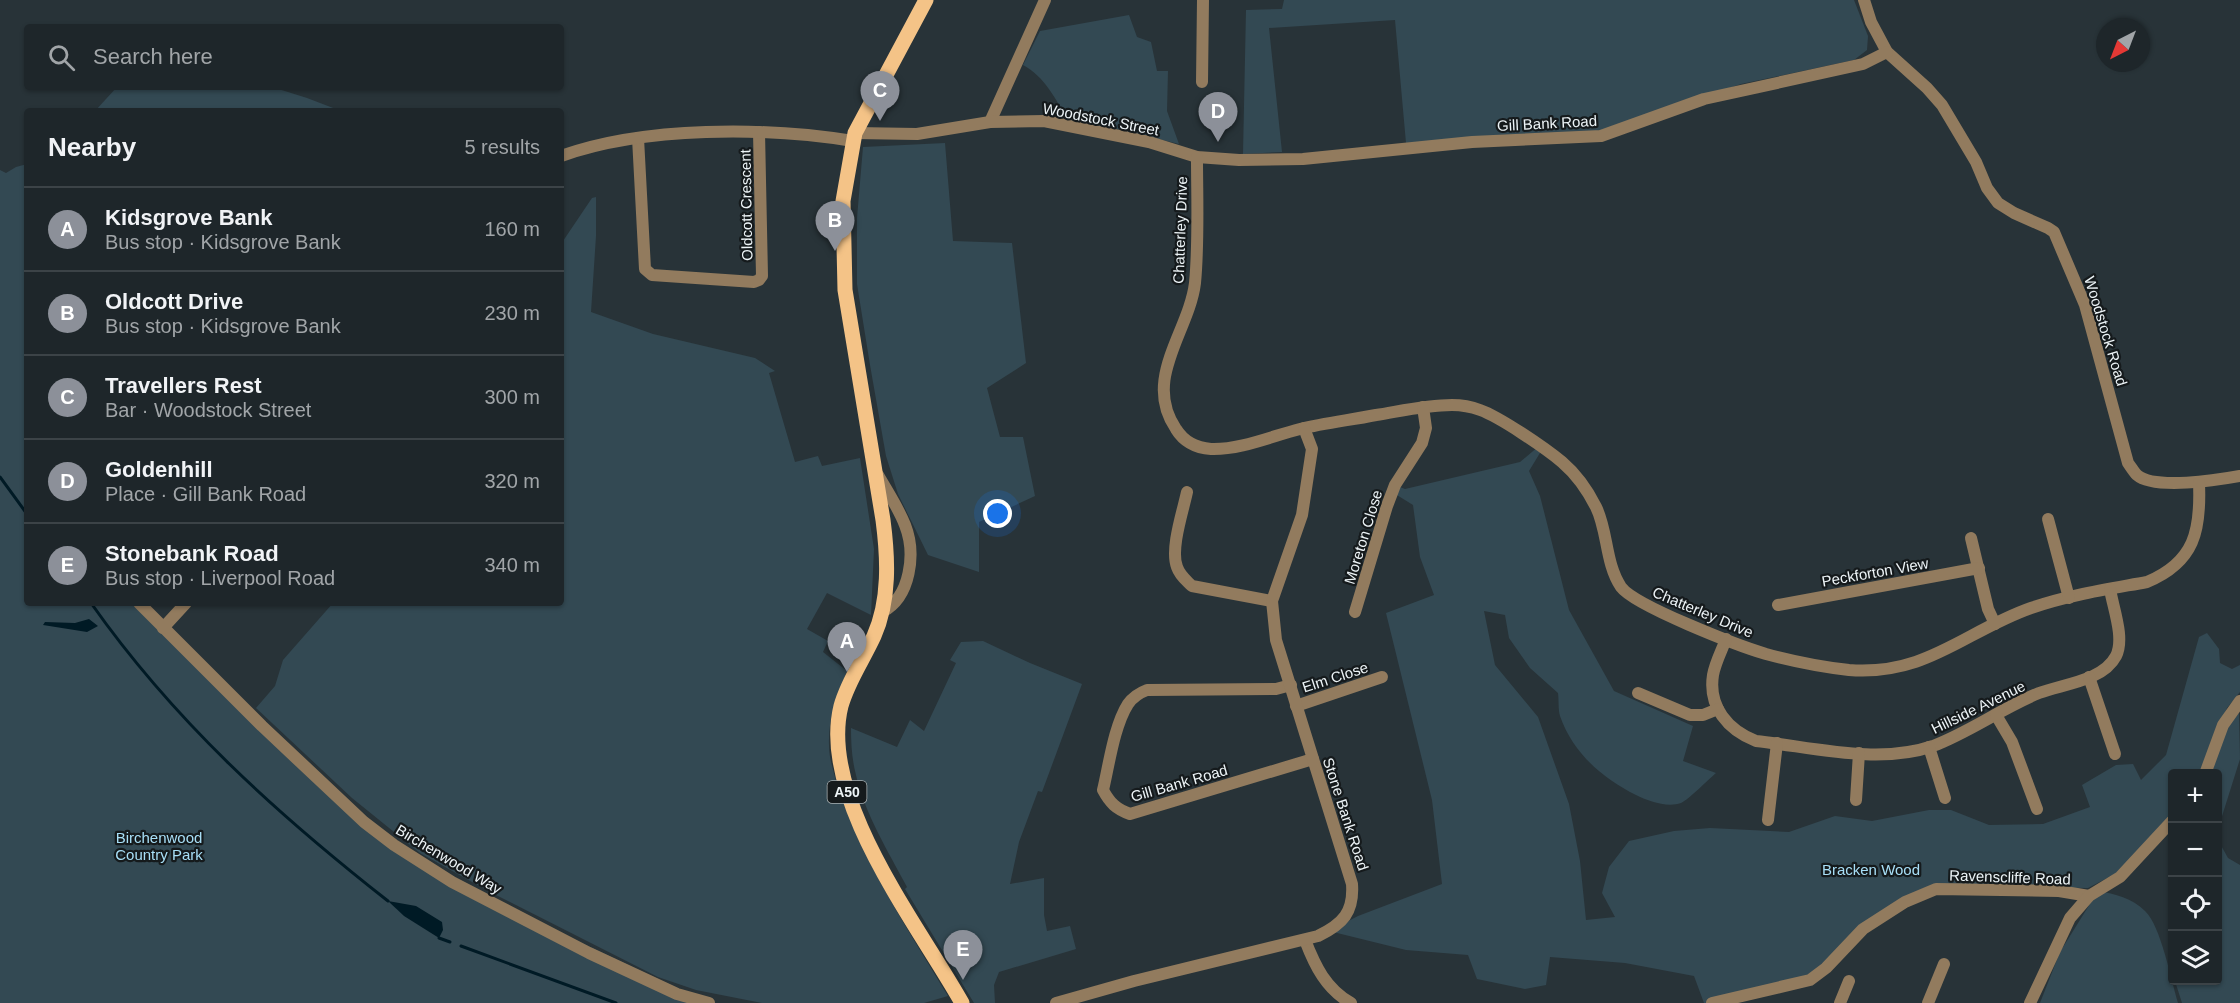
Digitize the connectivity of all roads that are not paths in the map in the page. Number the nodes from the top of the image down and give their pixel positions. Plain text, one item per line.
1 (926, 0) edge
2 (1045, 0) edge
3 (1203, 0) edge
4 (1864, 0) edge
5 (1887, 52) junction
6 (1202, 82) dead end
7 (990, 122) junction
8 (759, 132) junction
9 (854, 137) junction
10 (638, 138) junction
11 (564, 155) edge
12 (1197, 157) junction
13 (1423, 407) junction
14 (1304, 428) junction
15 (875, 471) junction
16 (2240, 476) edge
17 (2199, 483) junction
18 (1187, 492) dead end
19 (2048, 519) dead end
20 (1971, 538) dead end
21 (1978, 568) junction
22 (2110, 589) junction
23 (2069, 598) junction
24 (1272, 601) junction
25 (1778, 605) dead end
26 (142, 606) edge
27 (183, 606) edge
28 (882, 612) junction
29 (1355, 612) dead end
30 (1995, 624) junction
31 (163, 627) junction
32 (1726, 639) junction
33 (1382, 677) dead end
34 (2089, 677) junction
35 (1291, 685) junction
36 (1638, 693) dead end
37 (2240, 701) edge
38 (1296, 706) junction
39 (1718, 709) junction
40 (1996, 715) junction
41 (1777, 743) junction
42 (1929, 747) junction
43 (1859, 753) junction
44 (2115, 754) dead end
45 (1313, 759) junction
46 (2207, 769) edge
47 (1945, 798) dead end
48 (1856, 800) dead end
49 (2038, 802) dead end
50 (1768, 820) dead end
51 (2170, 823) edge
52 (2089, 896) junction
53 (1305, 940) junction
54 (1944, 964) dead end
55 (1850, 981) dead end
56 (959, 1002) edge
57 (709, 1003) edge
58 (1056, 1003) edge
59 (1351, 1003) edge
60 (1712, 1003) edge
61 (1840, 1003) edge
62 (1928, 1003) edge
63 (2030, 1003) edge

1 - 9 main road, A50
2 - 7 street
3 - 6 street
4 - 5 street, Woodstock Road
5 - 12 street, Gill Bank Road
5 - 17 street, Woodstock Road
7 - 9 street, Woodstock Street
7 - 12 street, Woodstock Street
8 - 9 street, Woodstock Street
8 - 10 street, Woodstock Street
8 - 10 street, Oldcott Crescent
9 - 15 main road, A50
10 - 11 street, Woodstock Street
12 - 14 street, Chatterley Drive
13 - 14 street, Chatterley Drive
13 - 29 street, Moreton Close
13 - 32 street, Chatterley Drive
14 - 24 street, Stone Bank Road
15 - 28 main road, A50
15 - 28 street
16 - 17 street, Woodstock Road
17 - 22 street, Chatterley Drive
18 - 24 street
19 - 23 street
20 - 21 street
21 - 25 street, Peckforton View
21 - 30 street
22 - 23 street, Chatterley Drive
22 - 34 street, Hillside Avenue
23 - 30 street, Chatterley Drive
24 - 35 street, Stone Bank Road
26 - 31 street, Birchenwood Way
27 - 31 street
28 - 56 main road, A50
30 - 32 street, Chatterley Drive
31 - 57 street, Birchenwood Way
32 - 39 street
33 - 38 street, Elm Close
34 - 40 street, Hillside Avenue
34 - 44 street
35 - 38 street, Stone Bank Road
35 - 45 street, Gill Bank Road
36 - 39 street
37 - 46 street
38 - 45 street, Stone Bank Road
39 - 41 street, Hillside Avenue
40 - 42 street, Hillside Avenue
40 - 49 street
41 - 43 street, Hillside Avenue
41 - 50 street
42 - 43 street, Hillside Avenue
42 - 47 street
43 - 48 street
45 - 53 street, Stone Bank Road
51 - 52 street
52 - 60 street, Ravenscliffe Road
52 - 63 street
53 - 58 street, Stone Bank Road
53 - 59 street
54 - 62 street
55 - 61 street

